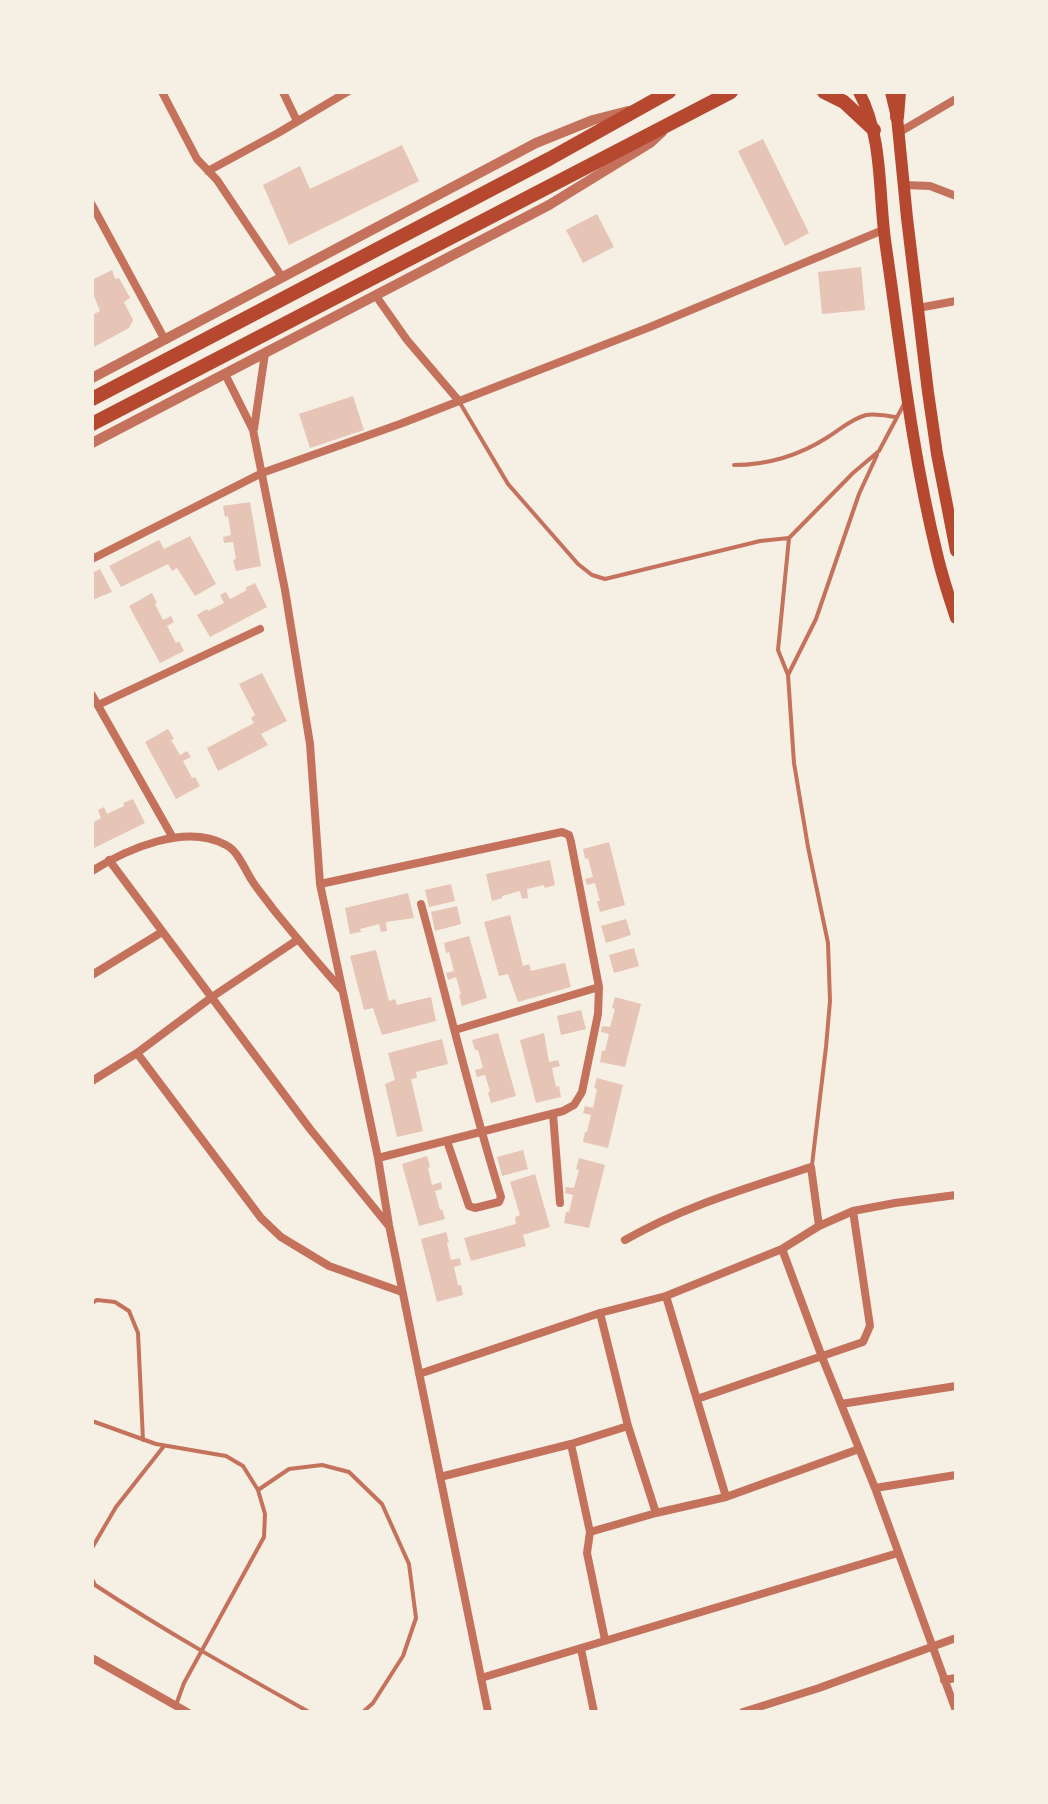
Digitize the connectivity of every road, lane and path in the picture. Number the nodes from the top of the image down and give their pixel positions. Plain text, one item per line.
1 (162, 92) edge
2 (283, 92) edge
3 (347, 92) edge
4 (669, 92) edge
5 (731, 92) edge
6 (824, 92) edge
7 (859, 92) edge
8 (891, 92) edge
9 (899, 92) edge
10 (956, 99) edge
11 (637, 109) junction
12 (897, 117) junction
13 (297, 121) junction
14 (673, 122) junction
15 (874, 130) junction
16 (898, 133) junction
17 (208, 171) junction
18 (904, 185) junction
19 (956, 196) edge
20 (92, 205) edge
21 (883, 230) junction
22 (282, 277) junction
23 (376, 296) junction
24 (956, 301) edge
25 (918, 308) junction
26 (165, 340) junction
27 (265, 353) junction
28 (225, 374) junction
29 (92, 378) edge
30 (92, 399) edge
31 (908, 399) junction
32 (459, 401) junction
33 (896, 417) junction
34 (92, 424) edge
35 (253, 430) junction
36 (92, 443) edge
37 (879, 451) junction
38 (734, 465) dead end
39 (262, 473) junction
40 (789, 538) junction
41 (956, 551) edge
42 (92, 559) edge
43 (956, 618) edge
44 (260, 629) dead end
45 (788, 675) junction
46 (92, 695) edge
47 (98, 705) junction
48 (173, 838) junction
49 (109, 860) junction
50 (92, 871) edge
51 (320, 884) junction
52 (421, 904) dead end
53 (162, 932) junction
54 (297, 940) junction
55 (92, 975) edge
56 (599, 987) junction
57 (343, 991) junction
58 (212, 997) junction
59 (455, 1030) junction
60 (137, 1053) junction
61 (92, 1081) edge
62 (553, 1114) junction
63 (481, 1132) junction
64 (447, 1141) junction
65 (378, 1158) junction
66 (811, 1167) junction
67 (956, 1195) edge
68 (560, 1203) dead end
69 (853, 1211) junction
70 (389, 1225) junction
71 (819, 1226) junction
72 (625, 1240) dead end
73 (782, 1249) junction
74 (402, 1292) junction
75 (666, 1296) junction
76 (92, 1303) edge
77 (600, 1313) junction
78 (822, 1357) junction
79 (419, 1374) junction
80 (956, 1386) edge
81 (697, 1399) junction
82 (841, 1404) junction
83 (92, 1421) edge
84 (628, 1426) junction
85 (143, 1440) junction
86 (571, 1444) junction
87 (164, 1446) junction
88 (859, 1449) junction
89 (956, 1475) edge
90 (440, 1477) junction
91 (875, 1488) junction
92 (258, 1490) junction
93 (726, 1497) junction
94 (656, 1513) junction
95 (590, 1532) junction
96 (92, 1548) edge
97 (898, 1553) junction
98 (92, 1579) edge
99 (956, 1638) edge
100 (605, 1640) junction
101 (933, 1646) junction
102 (581, 1649) junction
103 (201, 1652) junction
104 (92, 1658) edge
105 (481, 1678) junction
106 (956, 1678) edge
107 (944, 1680) junction
108 (174, 1709) edge
109 (956, 1711) edge
110 (187, 1712) edge
111 (309, 1712) edge
112 (363, 1712) edge
113 (488, 1712) edge
114 (594, 1712) edge
115 (743, 1712) edge

1 - 17 street
2 - 13 street
3 - 13 street
4 - 11 highway
5 - 14 highway
6 - 15 highway
7 - 15 main road
8 - 12 main road
9 - 12 highway
10 - 16 street
11 - 22 street
11 - 30 highway
12 - 16 main road
13 - 17 street
14 - 23 street
14 - 34 highway
15 - 21 main road
16 - 18 main road
17 - 22 street
18 - 19 street
18 - 25 main road
20 - 26 street
21 - 31 main road
21 - 32 street
22 - 26 street
23 - 27 street
23 - 32 street
24 - 25 street
25 - 41 main road
26 - 29 street
27 - 28 street
27 - 35 street
28 - 35 street
28 - 36 street
31 - 33 lane
31 - 43 main road
32 - 39 street
32 - 40 lane
33 - 37 lane
33 - 38 lane
35 - 39 street
37 - 40 lane
37 - 45 lane
39 - 42 street
39 - 51 street
40 - 45 lane
44 - 47 street
45 - 66 lane
46 - 47 street
47 - 48 street
48 - 49 street
48 - 54 street
49 - 50 street
49 - 53 street
51 - 56 street
51 - 57 street
52 - 59 street
53 - 55 street
53 - 58 street
54 - 57 street
54 - 58 street
56 - 59 street
56 - 62 street
57 - 65 street
58 - 60 street
58 - 70 street
59 - 63 street
60 - 61 street
60 - 74 street
62 - 63 street
62 - 68 street
63 - 64 street
63 - 64 street
64 - 65 street
65 - 70 street
66 - 71 street
66 - 72 street
67 - 69 street
69 - 71 street
69 - 78 street
70 - 74 street
71 - 73 street
73 - 75 street
73 - 78 street
74 - 79 street
75 - 77 street
75 - 81 street
76 - 85 lane
77 - 79 street
77 - 84 street
78 - 81 street
78 - 82 street
79 - 90 street
80 - 82 street
81 - 93 street
82 - 88 street
83 - 85 lane
84 - 86 street
84 - 94 street
85 - 87 lane
86 - 90 street
86 - 95 street
87 - 92 lane
87 - 96 lane
88 - 91 street
88 - 93 street
89 - 91 street
90 - 105 street
91 - 97 street
92 - 103 lane
92 - 112 lane
93 - 94 street
94 - 95 street
95 - 100 street
97 - 100 street
97 - 101 street
98 - 103 lane
99 - 101 street
100 - 102 street
101 - 107 street
101 - 115 street
102 - 105 street
102 - 114 street
103 - 108 lane
103 - 111 lane
104 - 108 street
105 - 113 street
106 - 107 street
107 - 109 street
108 - 110 street

